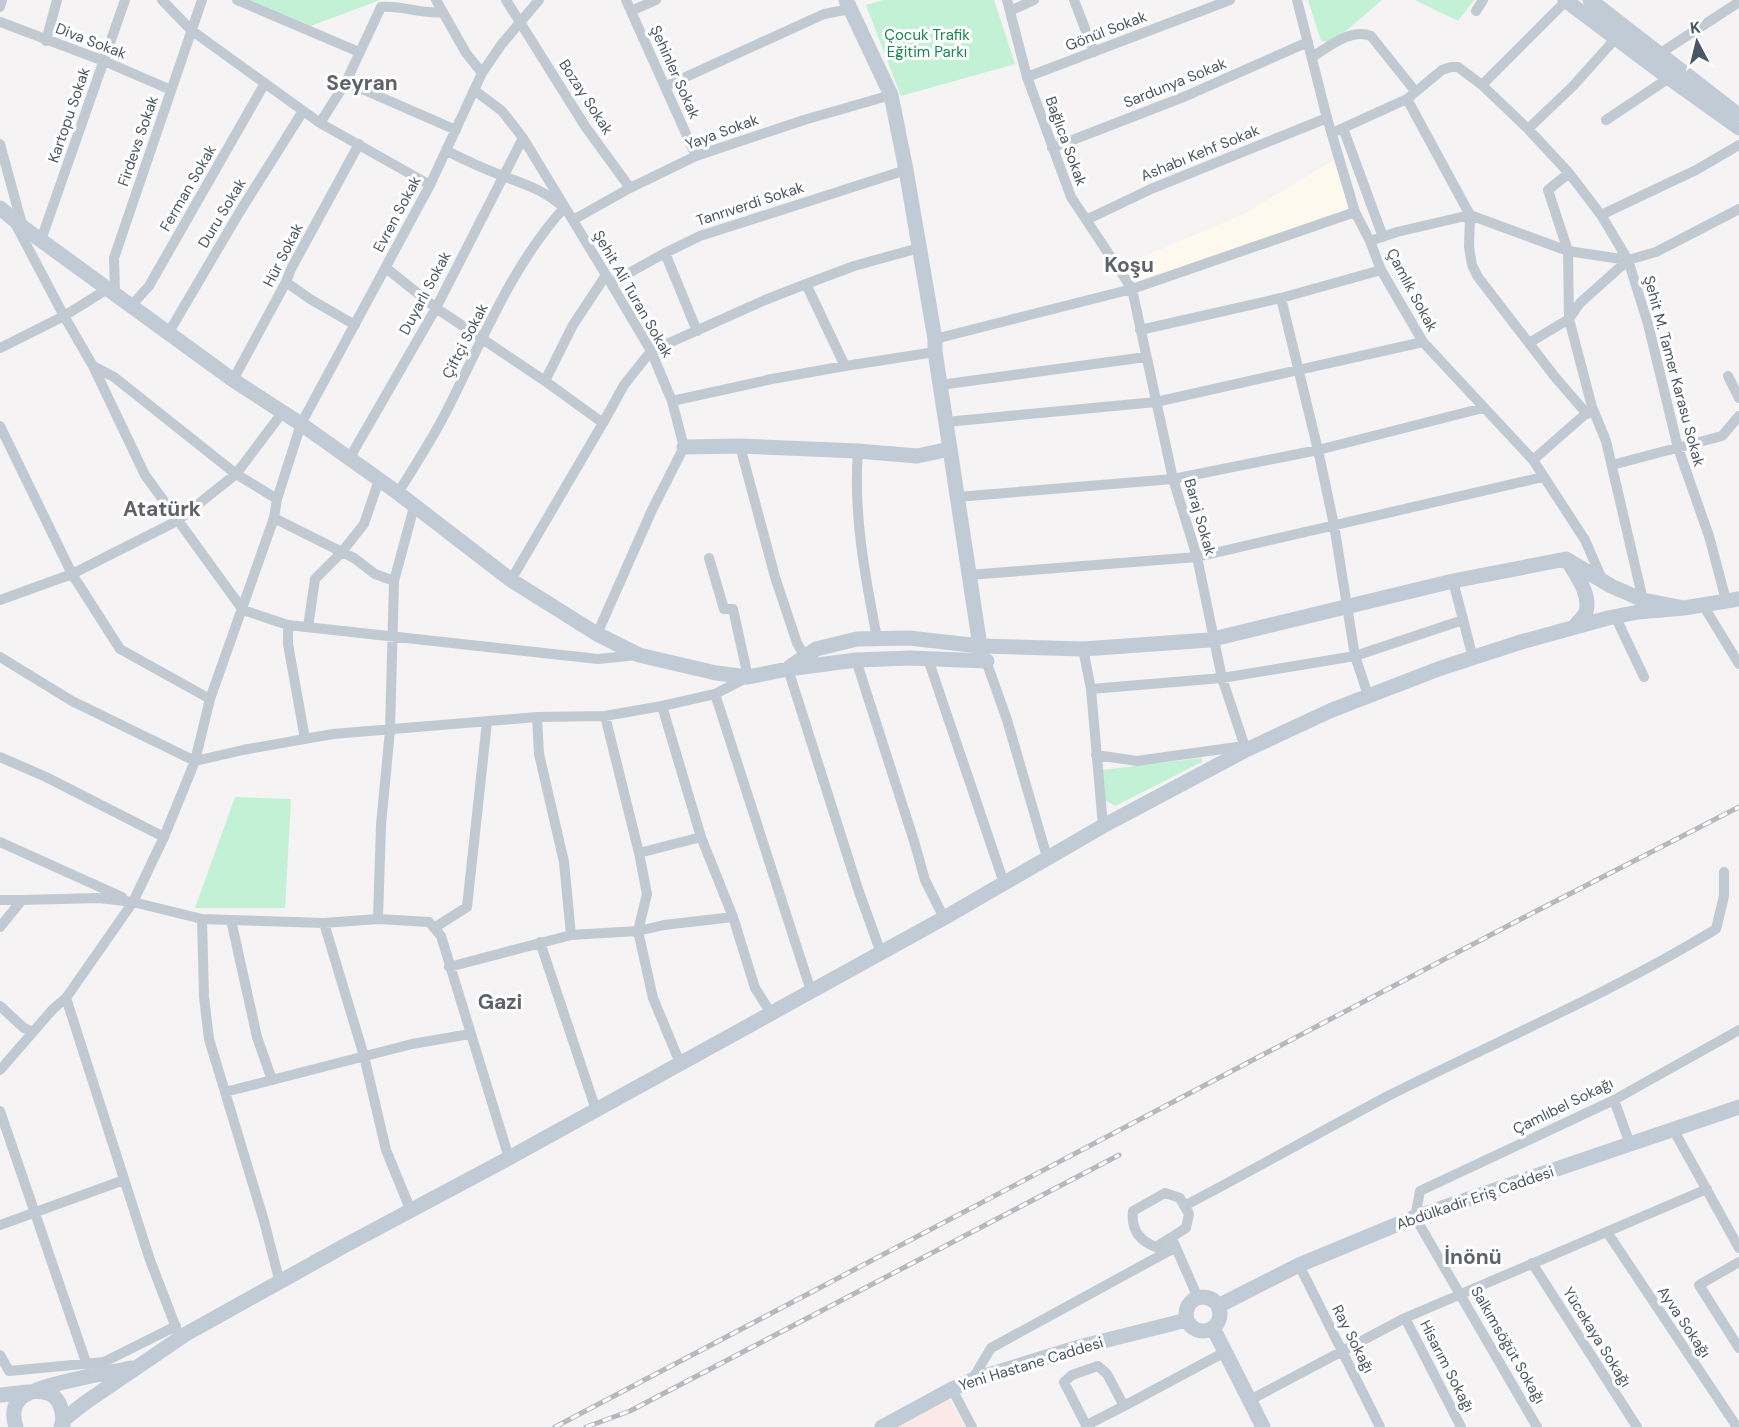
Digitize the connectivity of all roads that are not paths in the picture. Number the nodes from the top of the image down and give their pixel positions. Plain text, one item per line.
1 (2, 0) edge
2 (57, 0) edge
3 (125, 0) edge
4 (162, 0) edge
5 (202, 0) edge
6 (237, 0) edge
7 (436, 0) edge
8 (506, 0) edge
9 (539, 0) edge
10 (626, 0) edge
11 (656, 0) edge
12 (1034, 0) edge
13 (1074, 0) edge
14 (1230, 0) edge
15 (1297, 0) edge
16 (1483, 0) edge
17 (1566, 0) edge
18 (1590, 0) edge
19 (1739, 2) edge
20 (848, 4) edge
21 (1009, 6) edge
22 (0, 7) edge
23 (631, 11) junction
24 (1476, 11) dead end
25 (443, 12) junction
26 (520, 21) junction
27 (0, 22) edge
28 (191, 30) junction
29 (1616, 38) junction
30 (46, 40) junction
31 (1308, 42) junction
32 (359, 52) junction
33 (1094, 52) junction
34 (1659, 54) junction
35 (1312, 57) junction
36 (104, 61) junction
37 (482, 73) junction
38 (1027, 77) junction
39 (1668, 78) junction
40 (346, 82) junction
41 (265, 84) junction
42 (1482, 85) junction
43 (666, 86) junction
44 (171, 90) junction
45 (474, 90) junction
46 (891, 95) junction
47 (1411, 95) junction
48 (303, 111) junction
49 (1739, 116) edge
50 (1327, 118) junction
51 (1606, 120) dead end
52 (320, 123) junction
53 (1343, 128) junction
54 (1739, 128) edge
55 (456, 129) junction
56 (1528, 129) junction
57 (1332, 133) junction
58 (523, 138) junction
59 (0, 144) edge
60 (359, 144) junction
61 (1739, 145) edge
62 (1052, 148) junction
63 (447, 152) junction
64 (696, 156) junction
65 (906, 170) junction
66 (1569, 173) junction
67 (503, 176) junction
68 (430, 185) junction
69 (630, 188) junction
70 (0, 208) edge
71 (564, 208) junction
72 (1739, 209) edge
73 (1355, 212) junction
74 (1470, 215) junction
75 (1601, 215) junction
76 (573, 220) junction
77 (1086, 220) junction
78 (18, 223) junction
79 (1383, 237) junction
80 (41, 240) junction
81 (1370, 241) junction
82 (919, 248) junction
83 (1568, 251) junction
84 (665, 253) junction
85 (1628, 260) junction
86 (386, 268) junction
87 (1382, 270) junction
88 (608, 279) junction
89 (286, 282) junction
90 (806, 284) junction
91 (1132, 289) junction
92 (112, 290) junction
93 (1281, 298) junction
94 (132, 305) junction
95 (436, 308) junction
96 (64, 316) junction
97 (1569, 319) junction
98 (355, 325) junction
99 (1140, 330) junction
100 (697, 331) junction
101 (169, 332) junction
102 (483, 340) junction
103 (1423, 342) junction
104 (1529, 343) junction
105 (935, 345) junction
106 (0, 348) edge
107 (651, 351) junction
108 (1146, 357) junction
109 (93, 366) junction
110 (845, 366) junction
111 (1298, 371) junction
112 (1728, 376) dead end
113 (233, 380) junction
114 (544, 381) junction
115 (940, 385) junction
116 (1739, 398) edge
117 (672, 402) junction
118 (1156, 402) junction
119 (1484, 408) junction
120 (1590, 411) junction
121 (282, 413) junction
122 (1739, 416) edge
123 (946, 422) junction
124 (603, 423) junction
125 (301, 424) junction
126 (0, 426) edge
127 (741, 446) junction
128 (684, 447) junction
129 (1678, 448) junction
130 (950, 449) junction
131 (1318, 450) junction
132 (858, 451) junction
133 (349, 459) junction
134 (1533, 460) junction
135 (1612, 465) junction
136 (236, 474) junction
137 (1543, 477) junction
138 (1173, 479) junction
139 (379, 480) junction
140 (398, 493) junction
141 (957, 497) junction
142 (277, 499) junction
143 (414, 507) junction
144 (274, 518) junction
145 (177, 521) junction
146 (1334, 525) junction
147 (341, 553) junction
148 (1197, 557) junction
149 (709, 558) dead end
150 (1566, 559) junction
151 (72, 574) junction
152 (969, 575) junction
153 (511, 580) junction
154 (394, 581) junction
155 (1453, 581) junction
156 (1607, 583) junction
157 (0, 600) edge
158 (1643, 600) junction
159 (1732, 600) edge
160 (1348, 605) junction
161 (1703, 605) junction
162 (1684, 608) junction
163 (243, 610) junction
164 (1612, 617) junction
165 (1463, 620) junction
166 (288, 625) junction
167 (308, 627) junction
168 (1572, 629) junction
169 (597, 634) junction
170 (393, 635) junction
171 (877, 638) junction
172 (1214, 638) junction
173 (980, 646) junction
174 (1083, 649) junction
175 (639, 655) junction
176 (1355, 656) junction
177 (0, 657) edge
178 (805, 657) junction
179 (1473, 658) junction
180 (928, 659) junction
181 (856, 660) junction
182 (987, 661) junction
183 (1739, 664) edge
184 (788, 669) junction
185 (748, 677) junction
186 (1644, 677) dead end
187 (1222, 678) junction
188 (1091, 689) junction
189 (715, 693) junction
190 (1368, 695) junction
191 (210, 699) junction
192 (662, 706) junction
193 (605, 716) junction
194 (537, 717) junction
195 (487, 722) junction
196 (390, 730) junction
197 (305, 739) junction
198 (1245, 748) junction
199 (1096, 755) junction
200 (0, 757) edge
201 (195, 761) junction
202 (1103, 826) junction
203 (165, 837) junction
204 (701, 837) junction
205 (0, 842) edge
206 (639, 853) junction
207 (1047, 857) junction
208 (1724, 872) dead end
209 (1004, 882) junction
210 (0, 900) edge
211 (22, 900) junction
212 (133, 902) junction
213 (733, 917) junction
214 (202, 918) junction
215 (944, 918) junction
216 (231, 920) junction
217 (378, 920) junction
218 (324, 923) junction
219 (0, 927) edge
220 (434, 928) junction
221 (638, 931) junction
222 (571, 935) junction
223 (540, 942) junction
224 (881, 952) junction
225 (449, 967) junction
226 (812, 991) junction
227 (66, 998) junction
228 (0, 1006) edge
229 (771, 1013) junction
230 (1739, 1030) edge
231 (33, 1032) junction
232 (470, 1034) junction
233 (364, 1056) junction
234 (680, 1063) junction
235 (0, 1070) edge
236 (272, 1080) junction
237 (225, 1092) junction
238 (1614, 1100) junction
239 (1739, 1107) edge
240 (596, 1110) junction
241 (0, 1111) edge
242 (1673, 1129) junction
243 (1630, 1144) junction
244 (509, 1158) junction
245 (124, 1180) junction
246 (1707, 1189) junction
247 (1184, 1206) junction
248 (411, 1211) junction
249 (34, 1214) junction
250 (1415, 1217) junction
251 (0, 1225) edge
252 (1607, 1233) junction
253 (1173, 1243) junction
254 (1739, 1248) edge
255 (1739, 1262) edge
256 (1532, 1263) junction
257 (1299, 1265) junction
258 (280, 1283) junction
259 (1461, 1295) junction
260 (1198, 1298) junction
261 (1218, 1306) junction
262 (1405, 1318) junction
263 (1187, 1320) junction
264 (1213, 1328) junction
265 (178, 1332) junction
266 (1739, 1348) edge
267 (1342, 1351) junction
268 (1225, 1352) junction
269 (0, 1355) edge
270 (87, 1365) junction
271 (141, 1366) junction
272 (972, 1380) junction
273 (952, 1389) junction
274 (31, 1392) junction
275 (0, 1395) edge
276 (1250, 1400) junction
277 (1124, 1406) junction
278 (62, 1425) edge
279 (969, 1426) edge
280 (1087, 1426) edge
281 (1261, 1426) edge
282 (16, 1427) edge
283 (882, 1427) edge
284 (1380, 1427) edge
285 (1461, 1427) edge
286 (1537, 1427) edge
287 (1637, 1427) edge
288 (1737, 1427) edge

1 - 22 street
2 - 30 street
3 - 36 street, Kartopu Sokak
4 - 28 street
5 - 28 street, Firdevs Sokak
6 - 32 street
7 - 25 street
8 - 26 street, Bozay Sokak
9 - 26 street, Evren Sokak
10 - 23 street, Şehinler Sokak
11 - 23 street
12 - 21 street
13 - 33 street
14 - 33 street, Gönül Sokak
15 - 31 street, Çamlık Sokak
16 - 24 street
17 - 29 street
17 - 42 street
18 - 34 street
19 - 34 street
20 - 43 street
20 - 46 street
21 - 38 street, Bağlıca Sokak
23 - 43 street, Şehinler Sokak
25 - 32 street
25 - 37 street
26 - 37 street, Evren Sokak
26 - 69 street, Bozay Sokak
27 - 30 street, Diva Sokak
28 - 41 street
28 - 44 street, Firdevs Sokak
29 - 39 street
29 - 56 street
30 - 36 street, Diva Sokak
31 - 35 street, Çamlık Sokak
31 - 62 street, Sardunya Sokak
32 - 40 street
33 - 38 street, Gönül Sokak
34 - 49 street
35 - 47 street
35 - 50 street, Çamlık Sokak
36 - 44 street, Diva Sokak
36 - 80 street, Kartopu Sokak
37 - 45 street, Evren Sokak
38 - 62 street, Bağlıca Sokak
39 - 51 street
39 - 54 street
40 - 52 street
40 - 55 street
41 - 48 street
41 - 94 street, Ferman Sokak
42 - 47 street, Şehit M. Tamer Karasu Sokak
42 - 56 street, Şehit M. Tamer Karasu Sokak
43 - 64 street, Şehinler Sokak
44 - 92 street, Firdevs Sokak
45 - 55 street, Evren Sokak
45 - 58 street, Şehit Ali Turan Sokak
46 - 64 street, Yaya Sokak
46 - 65 street
47 - 53 street, Şehit M. Tamer Karasu Sokak
47 - 74 street
48 - 52 street
48 - 101 street, Duru Sokak
50 - 57 street, Çamlık Sokak
50 - 77 street, Ashabı Kehf Sokak
52 - 60 street
53 - 57 street, Şehit M. Tamer Karasu Sokak
53 - 79 street
55 - 63 street, Evren Sokak
56 - 66 street, Şehit M. Tamer Karasu Sokak
57 - 73 street, Çamlık Sokak
58 - 67 street, Duyarlı Sokak
58 - 71 street, Şehit Ali Turan Sokak
59 - 78 street
60 - 68 street
60 - 89 street, Hür Sokak
61 - 75 street
62 - 77 street, Bağlıca Sokak
63 - 67 street
63 - 68 street, Evren Sokak
64 - 69 street, Yaya Sokak
65 - 82 street
65 - 84 street, Tanrıverdi Sokak
66 - 75 street, Şehit M. Tamer Karasu Sokak
66 - 83 street
67 - 71 street
67 - 95 street, Duyarlı Sokak
68 - 86 street, Evren Sokak
69 - 76 street, Yaya Sokak
70 - 78 street
71 - 76 street, Şehit Ali Turan Sokak
71 - 102 street, Çiftçi Sokak
72 - 85 street
73 - 81 street, Çamlık Sokak
73 - 91 street
74 - 79 street
74 - 83 street
74 - 104 street
75 - 85 street, Şehit M. Tamer Karasu Sokak
76 - 88 street, Şehit Ali Turan Sokak
77 - 91 street, Bağlıca Sokak
78 - 80 street
78 - 96 street
79 - 81 street
80 - 92 street
81 - 87 street, Çamlık Sokak
82 - 90 street
82 - 105 street
83 - 85 street
83 - 97 street
84 - 88 street, Tanrıverdi Sokak
84 - 100 street
85 - 97 street
85 - 129 street, Şehit M. Tamer Karasu Sokak
86 - 95 street
86 - 98 street, Evren Sokak
87 - 93 street
87 - 103 street, Çamlık Sokak
88 - 107 street, Şehit Ali Turan Sokak
88 - 114 street
89 - 98 street
89 - 113 street, Hür Sokak
90 - 100 street
90 - 110 street
91 - 99 street, Baraj Sokak
91 - 105 street
92 - 94 street
92 - 96 street
93 - 99 street
93 - 111 street
94 - 101 street
95 - 102 street
95 - 133 street, Duyarlı Sokak
96 - 106 street
96 - 109 street
97 - 104 street
97 - 120 street
98 - 125 street, Evren Sokak
99 - 108 street, Baraj Sokak
100 - 107 street
101 - 113 street
102 - 114 street
102 - 140 street, Çiftçi Sokak
103 - 111 street
103 - 119 street, Çamlık Sokak
104 - 120 street
105 - 110 street
105 - 115 street
107 - 117 street, Şehit Ali Turan Sokak
107 - 124 street
108 - 115 street
108 - 118 street, Baraj Sokak
109 - 136 street
109 - 145 street
110 - 117 street
111 - 118 street
111 - 131 street
112 - 116 street
113 - 121 street
114 - 124 street
115 - 123 street
117 - 128 street, Şehit Ali Turan Sokak
118 - 123 street
118 - 138 street, Baraj Sokak
119 - 131 street
119 - 134 street, Çamlık Sokak
120 - 134 street
120 - 135 street
121 - 125 street
121 - 136 street
122 - 129 street
123 - 130 street
124 - 153 street
125 - 133 street
125 - 142 street, Evren Sokak
126 - 151 street
127 - 128 street
127 - 132 street
127 - 178 street
128 - 169 street
129 - 135 street
129 - 159 street, Şehit M. Tamer Karasu Sokak
130 - 132 street
130 - 141 street
131 - 138 street
131 - 146 street
132 - 171 street
133 - 139 street
134 - 137 street, Çamlık Sokak
135 - 158 street
136 - 142 street
136 - 145 street
137 - 146 street
137 - 156 street, Çamlık Sokak
138 - 141 street
138 - 148 street, Baraj Sokak
139 - 140 street
139 - 147 street
140 - 143 street
141 - 152 street
142 - 144 street, Evren Sokak
143 - 153 street
143 - 154 street
144 - 147 street
144 - 163 street, Evren Sokak
145 - 151 street
145 - 163 street
146 - 148 street
146 - 160 street
147 - 154 street
147 - 167 street
148 - 152 street
148 - 172 street, Baraj Sokak
149 - 185 street
150 - 155 street
150 - 156 street
150 - 168 street
151 - 157 street
151 - 191 street
152 - 173 street
153 - 169 street
154 - 170 street
155 - 160 street
155 - 165 street
156 - 158 street
156 - 164 street
158 - 162 street
159 - 161 street
160 - 172 street
160 - 176 street
161 - 162 street
161 - 183 street
162 - 164 street
163 - 166 street
163 - 191 street, Evren Sokak
164 - 168 street
164 - 186 street
165 - 176 street
165 - 179 street
166 - 167 street
166 - 197 street
167 - 170 street
168 - 179 street
169 - 175 street
170 - 175 street
170 - 196 street
171 - 173 street
171 - 178 street
172 - 174 street
172 - 187 street, Baraj Sokak
173 - 174 street
173 - 182 street
174 - 188 street
175 - 185 street
176 - 187 street
176 - 190 street
177 - 201 street
178 - 184 street
179 - 190 street
180 - 181 street
180 - 182 street
180 - 209 street
181 - 184 street
181 - 215 street
182 - 207 street
184 - 185 street
184 - 224 street
185 - 189 street
187 - 188 street
187 - 198 street, Baraj Sokak
188 - 199 street
189 - 192 street
189 - 226 street
190 - 198 street
191 - 201 street, Evren Sokak
192 - 193 street
192 - 204 street
193 - 194 street
193 - 206 street
194 - 195 street
194 - 222 street
195 - 196 street
195 - 220 street
196 - 197 street
196 - 217 street
197 - 201 street
198 - 199 street
198 - 202 street
199 - 202 street
200 - 203 street
201 - 203 street, Evren Sokak
202 - 207 street
203 - 212 street, Evren Sokak
204 - 206 street
204 - 213 street
205 - 212 street
206 - 221 street
207 - 209 street
208 - 247 street
209 - 215 street
210 - 211 street
211 - 212 street
211 - 219 street
212 - 214 street
212 - 227 street, Evren Sokak
213 - 221 street
213 - 229 street
214 - 216 street
214 - 237 street
215 - 224 street
216 - 218 street
216 - 236 street
217 - 218 street
217 - 220 street
218 - 233 street
220 - 225 street
221 - 222 street
221 - 234 street
222 - 223 street
223 - 225 street
223 - 240 street
224 - 226 street
225 - 232 street
226 - 229 street
227 - 231 street, Evren Sokak
227 - 245 street
228 - 231 street
229 - 234 street
230 - 238 street, Çamlıbel Sokağı
231 - 235 street, Evren Sokak
232 - 233 street
232 - 244 street
233 - 236 street
233 - 248 street
234 - 240 street
236 - 237 street
237 - 258 street
238 - 243 street
238 - 250 street, Çamlıbel Sokağı
239 - 242 street, Abdülkadir Eriş Caddesi
240 - 244 street
241 - 249 street
242 - 243 street, Abdülkadir Eriş Caddesi
242 - 246 street
243 - 250 street, Abdülkadir Eriş Caddesi
244 - 248 street
245 - 249 street
245 - 265 street
246 - 252 street
246 - 254 street
247 - 253 street
247 - 253 street
248 - 258 street
249 - 251 street
249 - 270 street
250 - 257 street, Abdülkadir Eriş Caddesi
250 - 259 street, Salkımsöğüt Sokağı
252 - 256 street
252 - 288 street, Ayva Sokağı
253 - 260 street
253 - 272 street
255 - 266 street
256 - 259 street
256 - 287 street, Yücekaya Sokağı
257 - 261 street, Abdülkadir Eriş Caddesi
257 - 267 street, Ray Sokağı
258 - 265 street
259 - 262 street
259 - 286 street, Salkımsöğüt Sokağı
260 - 261 street
260 - 263 street
261 - 264 street
262 - 267 street
262 - 285 street, Hisarım Sokağı
263 - 264 street
263 - 272 street, Yeni Hastane Caddesi
264 - 268 street
265 - 270 street
265 - 271 street
267 - 276 street
267 - 284 street, Ray Sokağı
268 - 276 street
268 - 277 street
269 - 270 street
271 - 274 street
271 - 278 street
272 - 273 street, Yeni Hastane Caddesi
273 - 279 street
273 - 283 street, Yeni Hastane Caddesi
274 - 275 street
274 - 278 street
274 - 282 street
276 - 281 street
277 - 280 street
277 - 280 street

